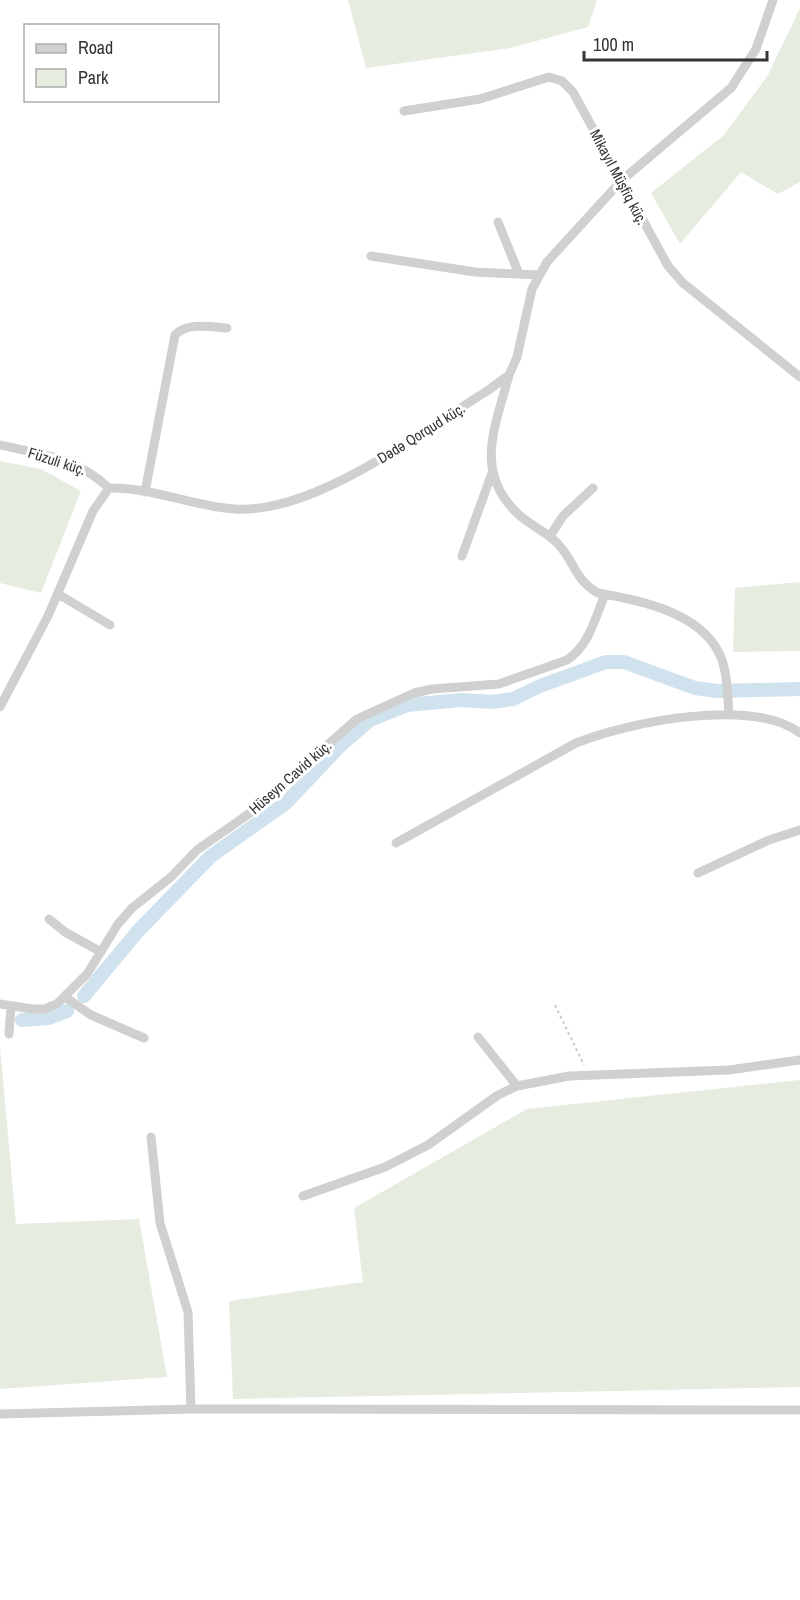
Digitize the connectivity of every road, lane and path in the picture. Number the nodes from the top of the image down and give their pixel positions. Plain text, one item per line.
1 (773, 0) edge
2 (404, 111) dead end
3 (622, 180) junction
4 (498, 222) dead end
5 (371, 256) dead end
6 (519, 274) junction
7 (538, 275) junction
8 (227, 328) dead end
9 (509, 375) junction
10 (800, 378) edge
11 (0, 445) edge
12 (492, 474) junction
13 (109, 488) junction
14 (593, 488) dead end
15 (145, 492) junction
16 (550, 536) junction
17 (462, 556) dead end
18 (58, 594) junction
19 (605, 594) junction
20 (110, 625) dead end
21 (0, 707) edge
22 (729, 713) junction
23 (800, 733) edge
24 (800, 830) edge
25 (396, 843) dead end
26 (698, 873) dead end
27 (49, 919) dead end
28 (101, 952) junction
29 (65, 997) junction
30 (0, 1004) edge
31 (555, 1005) dead end
32 (11, 1006) junction
33 (9, 1034) dead end
34 (478, 1037) dead end
35 (144, 1038) dead end
36 (800, 1060) edge
37 (589, 1075) junction
38 (517, 1086) junction
39 (151, 1137) dead end
40 (303, 1196) dead end
41 (191, 1409) junction
42 (800, 1410) edge
43 (0, 1414) edge

1 - 3 street
2 - 3 street, Mikayıl Müşfiq küç.
3 - 7 street
3 - 10 street, Mikayıl Müşfiq küç.
4 - 6 street
5 - 6 street
6 - 7 street
7 - 9 street
8 - 15 street
9 - 12 street
9 - 15 street, Dədə Qorqud küç.
11 - 13 street, Füzuli küç.
12 - 16 street
12 - 17 street
13 - 15 street, Dədə Qorqud küç.
13 - 18 street
14 - 16 street
16 - 19 street
18 - 20 street
18 - 21 street
19 - 22 street
19 - 28 street, Hüseyn Cavid küç.
22 - 23 street
22 - 25 street
24 - 26 street
27 - 28 street
28 - 29 street, Hüseyn Cavid küç.
29 - 32 street, Hüseyn Cavid küç.
29 - 35 street
30 - 32 street, Hüseyn Cavid küç.
31 - 37 path
32 - 33 street
34 - 38 street
36 - 37 street
37 - 38 street
38 - 40 street
39 - 41 street
41 - 42 street
41 - 43 street

